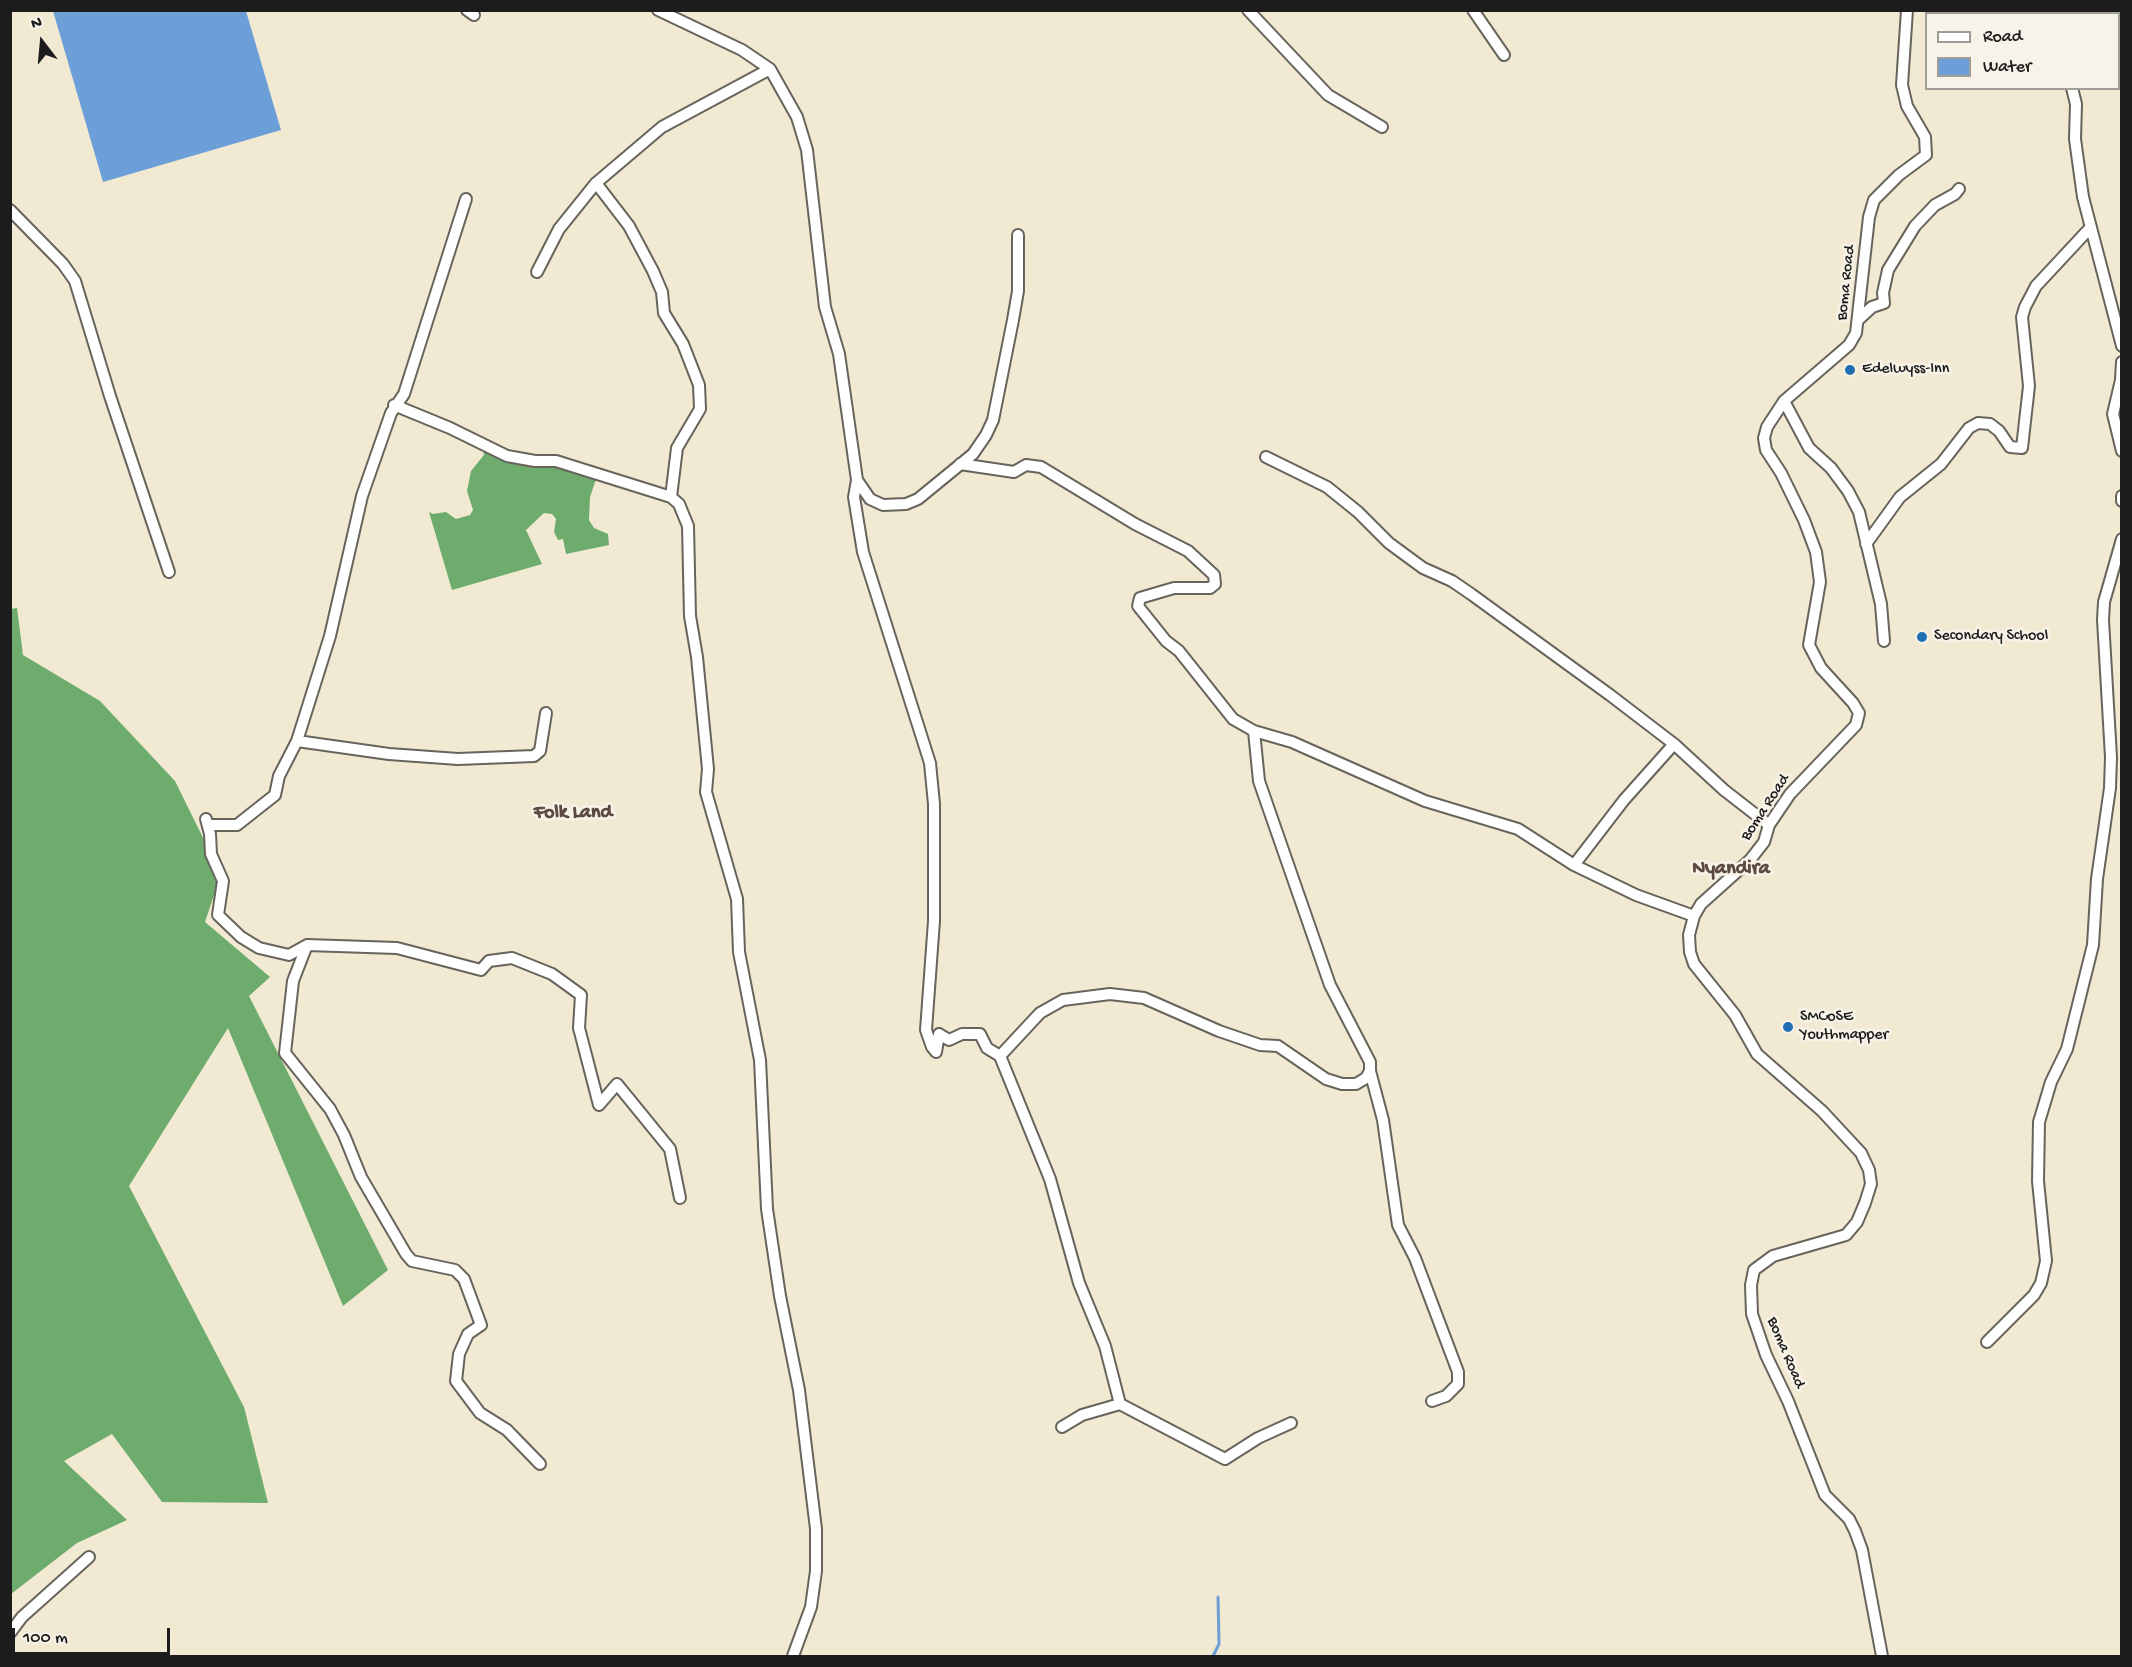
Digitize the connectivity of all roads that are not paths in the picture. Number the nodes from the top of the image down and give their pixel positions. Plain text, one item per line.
1 (658, 10) edge
2 (1248, 10) edge
3 (1473, 10) edge
4 (1907, 10) edge
5 (1504, 55) dead end
6 (770, 69) junction
7 (2072, 90) edge
8 (1382, 128) dead end
9 (596, 183) junction
10 (1959, 189) dead end
11 (466, 200) dead end
12 (10, 210) edge
13 (2090, 228) junction
14 (1018, 235) dead end
15 (537, 272) dead end
16 (1858, 319) junction
17 (2121, 346) edge
18 (2121, 362) edge
19 (1784, 401) junction
20 (394, 405) junction
21 (2121, 451) edge
22 (1266, 457) dead end
23 (960, 464) junction
24 (857, 480) junction
25 (2121, 496) edge
26 (671, 497) junction
27 (2121, 501) edge
28 (2121, 539) edge
29 (1866, 544) junction
30 (170, 572) dead end
31 (1884, 641) dead end
32 (546, 713) dead end
33 (1254, 731) junction
34 (297, 741) junction
35 (1674, 744) junction
36 (1769, 825) junction
37 (1574, 865) junction
38 (1694, 916) junction
39 (307, 945) junction
40 (1000, 1056) junction
41 (1370, 1071) junction
42 (680, 1198) dead end
43 (1987, 1342) dead end
44 (1432, 1401) dead end
45 (1120, 1404) junction
46 (1291, 1423) dead end
47 (1062, 1426) dead end
48 (540, 1464) dead end
49 (89, 1557) dead end
50 (10, 1633) edge
51 (793, 1656) edge
52 (1882, 1656) edge

1 - 6 street
2 - 8 street
3 - 5 street
4 - 16 street, Boma Road
6 - 9 street
6 - 24 street
7 - 13 street
9 - 15 street
9 - 26 street
10 - 16 street
11 - 20 street
12 - 30 street
13 - 17 street
13 - 29 street
14 - 23 street
16 - 19 street, Boma Road
18 - 21 street
19 - 29 street
19 - 36 street, Boma Road
20 - 26 street
20 - 34 street
22 - 35 street
23 - 24 street
23 - 33 street
24 - 40 street
25 - 27 street
26 - 51 street
28 - 43 street
29 - 31 street
32 - 34 street
33 - 37 street
33 - 41 street
34 - 39 street
35 - 36 street
35 - 37 street
36 - 38 street, Boma Road
37 - 38 street
38 - 52 street, Boma Road
39 - 42 street
39 - 48 street
40 - 41 street
40 - 45 street
41 - 44 street
45 - 46 street
45 - 47 street
49 - 50 street

